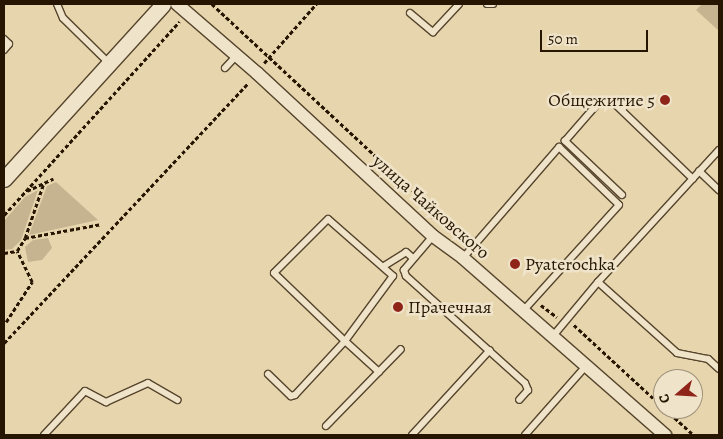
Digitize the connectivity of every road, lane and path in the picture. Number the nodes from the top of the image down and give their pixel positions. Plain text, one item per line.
1 (56, 4) edge
2 (163, 4) edge
3 (177, 4) edge
4 (212, 4) edge
5 (316, 4) edge
6 (459, 4) edge
7 (487, 4) edge
8 (493, 4) edge
9 (188, 13) junction
10 (410, 13) dead end
11 (4, 39) edge
12 (4, 50) edge
13 (236, 56) junction
14 (269, 57) junction
15 (109, 62) junction
16 (225, 68) dead end
17 (257, 73) junction
18 (719, 150) edge
19 (700, 171) junction
20 (693, 178) junction
21 (4, 179) edge
22 (53, 179) dead end
23 (43, 185) junction
24 (719, 190) edge
25 (25, 192) junction
26 (622, 195) dead end
27 (4, 215) edge
28 (432, 222) dead end
29 (102, 224) dead end
30 (434, 236) junction
31 (25, 238) junction
32 (17, 251) junction
33 (4, 253) edge
34 (414, 258) junction
35 (464, 258) junction
36 (384, 266) junction
37 (598, 282) junction
38 (534, 299) junction
39 (523, 311) junction
40 (569, 320) junction
41 (6, 322) dead end
42 (553, 336) junction
43 (346, 341) junction
44 (4, 343) edge
45 (401, 349) dead end
46 (490, 350) junction
47 (586, 366) junction
48 (719, 369) edge
49 (378, 372) junction
50 (268, 374) dead end
51 (653, 398) edge
52 (178, 400) dead end
53 (519, 400) dead end
54 (676, 419) edge
55 (326, 426) dead end
56 (44, 435) edge
57 (412, 435) edge
58 (525, 435) edge
59 (665, 435) edge
60 (694, 435) edge

1 - 15 lane
2 - 15 street
3 - 9 street, улица Чайковского
4 - 14 path
5 - 14 path
6 - 10 lane
7 - 8 lane
9 - 13 street, улица Чайковского
9 - 25 path
11 - 12 lane
13 - 16 lane
13 - 17 street, улица Чайковского
14 - 17 path
14 - 28 path
15 - 21 street
17 - 30 street, улица Чайковского
17 - 44 path
18 - 19 lane
19 - 20 lane
19 - 24 lane
20 - 26 lane
20 - 37 lane
22 - 23 path
23 - 25 path
23 - 31 path
25 - 27 path
29 - 31 path
30 - 34 lane
30 - 35 street, улица Чайковского
31 - 32 path
32 - 33 path
32 - 41 path
34 - 36 lane
34 - 46 lane
35 - 38 lane
35 - 39 street, улица Чайковского
36 - 43 lane
36 - 43 lane
37 - 40 lane
37 - 48 lane
38 - 39 lane
38 - 40 path
39 - 42 street, улица Чайковского
40 - 42 lane
40 - 51 path
42 - 47 street, улица Чайковского
43 - 49 lane
43 - 50 lane
45 - 49 lane
46 - 53 lane
46 - 57 lane
47 - 58 lane
47 - 59 street, улица Чайковского
49 - 55 lane
52 - 56 lane
54 - 60 path

